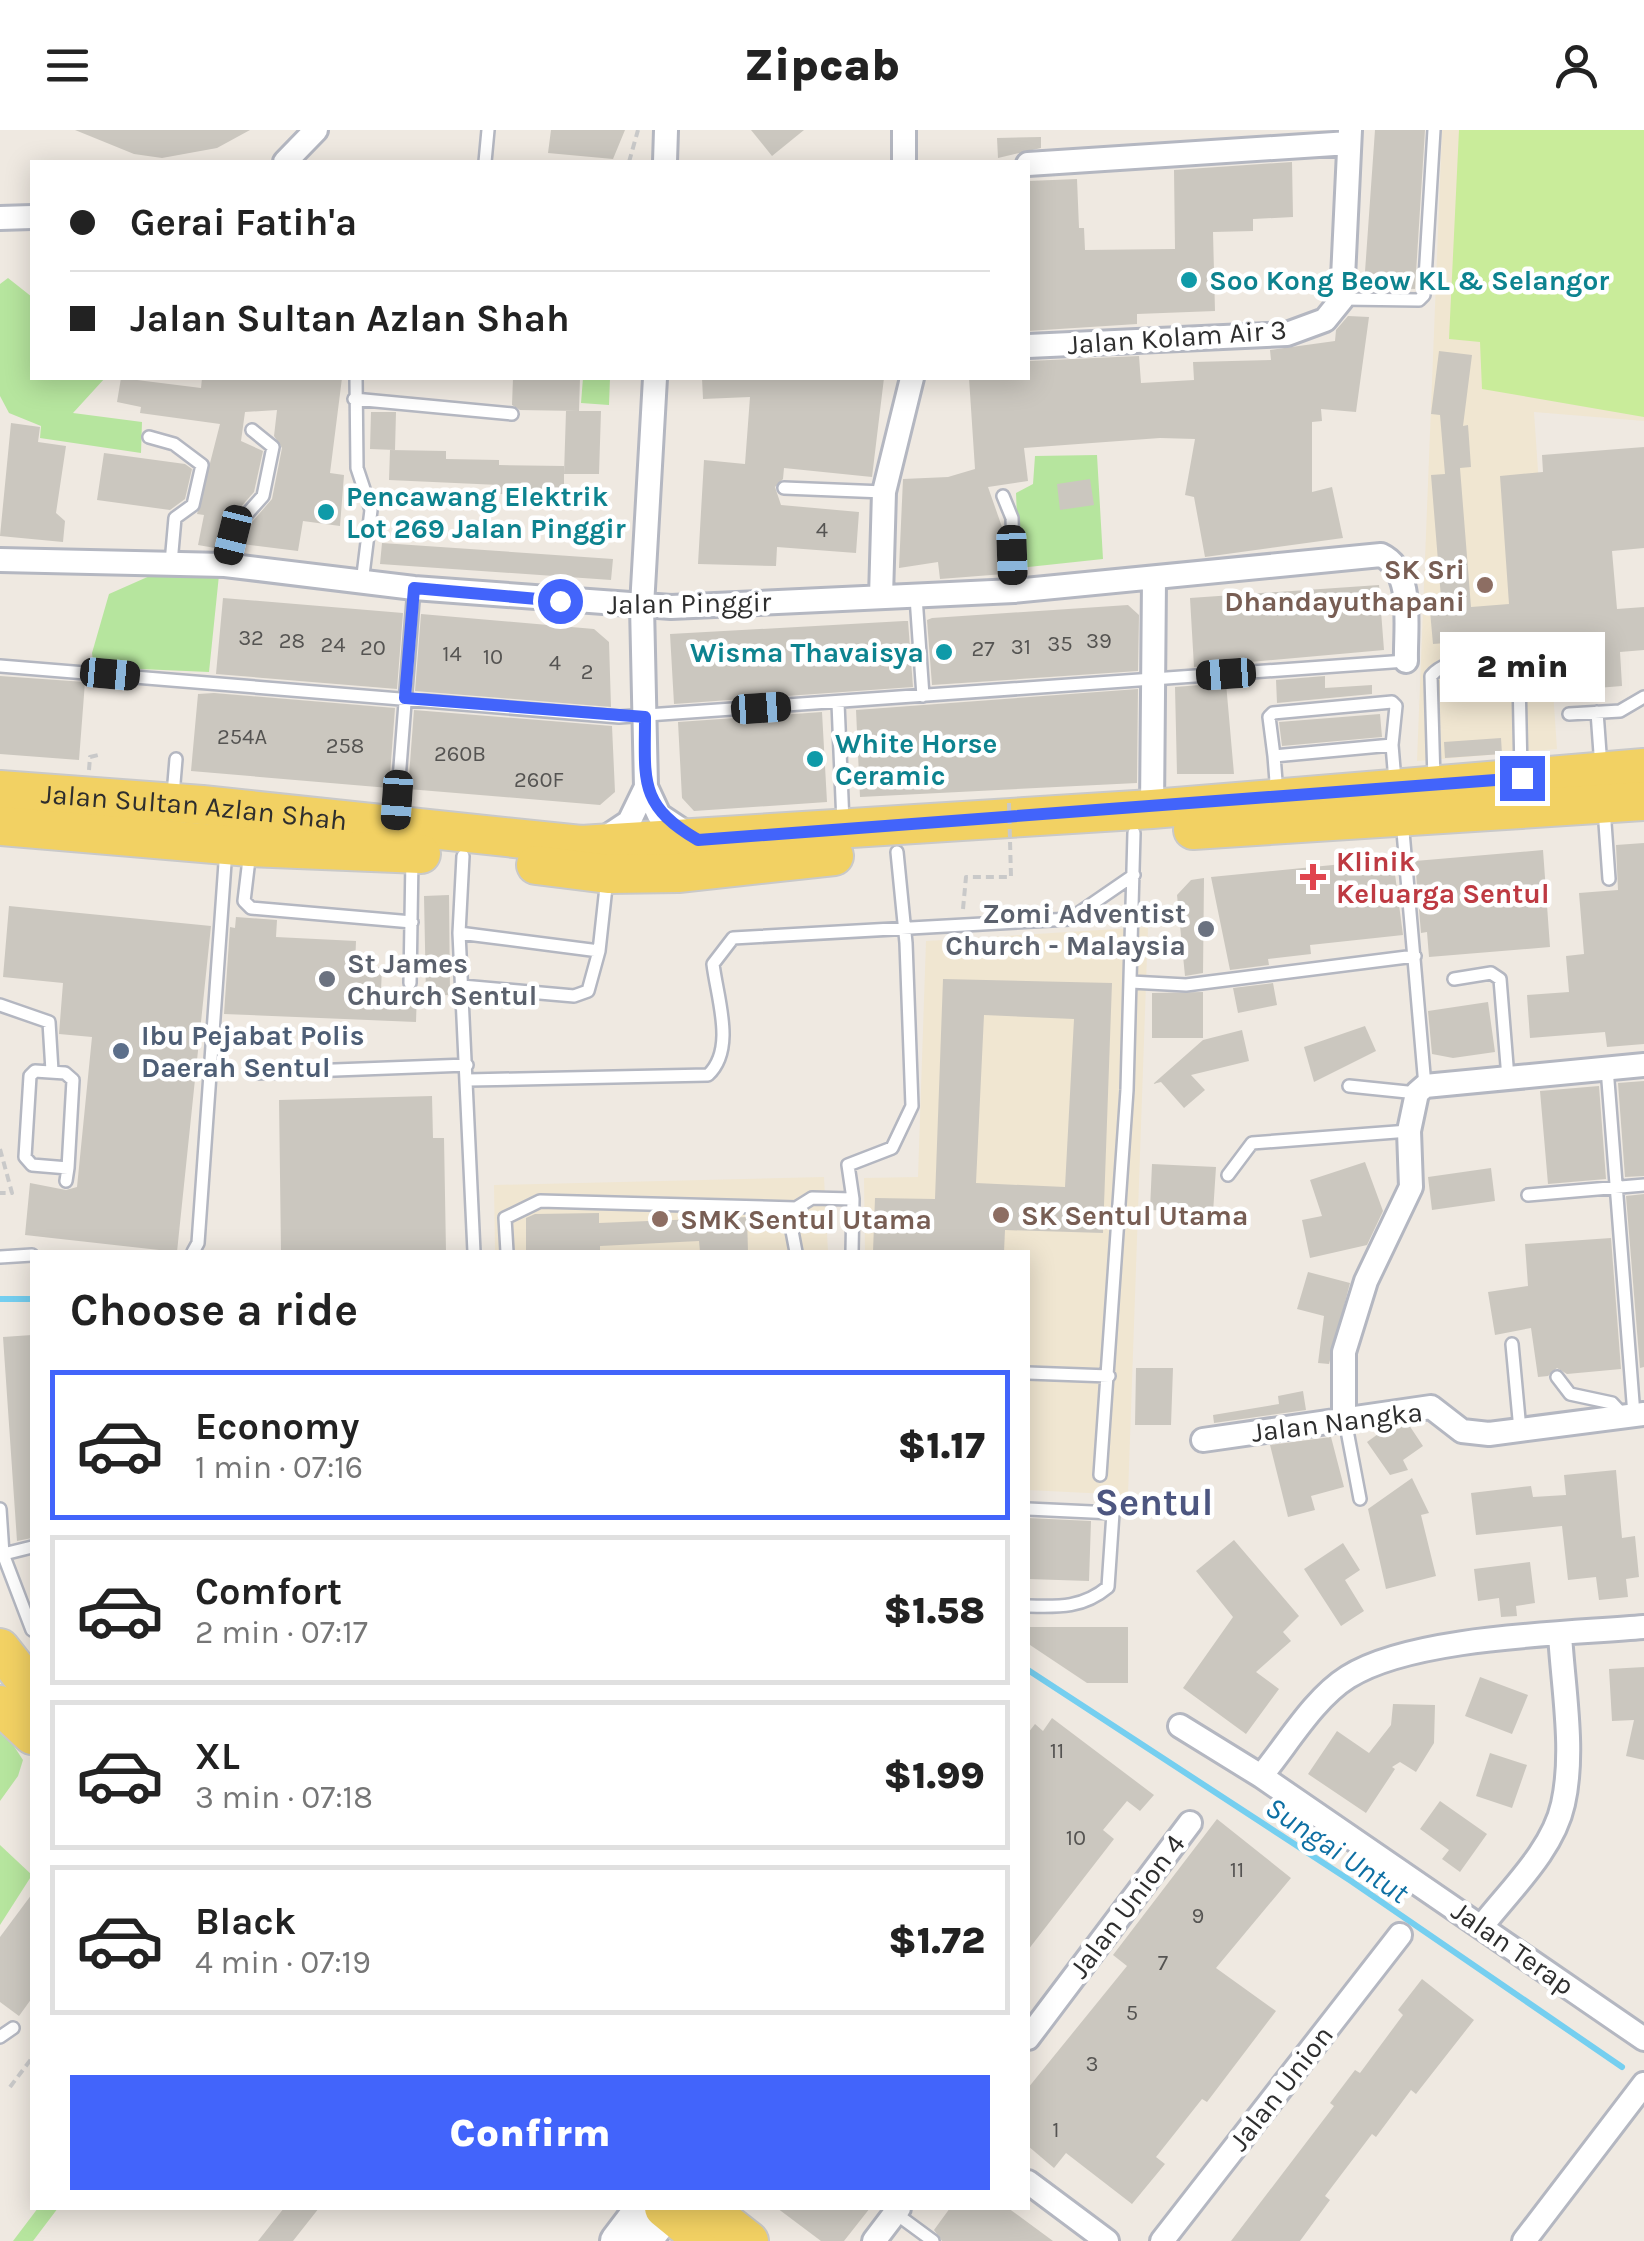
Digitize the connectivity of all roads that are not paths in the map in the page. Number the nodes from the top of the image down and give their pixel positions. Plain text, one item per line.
1 (316, 130) edge
2 (488, 130) edge
3 (666, 130) edge
4 (904, 130) edge
5 (1434, 130) edge
6 (1350, 136) edge
7 (287, 160) edge
8 (485, 160) edge
9 (665, 160) edge
10 (904, 160) edge
11 (1030, 164) edge
12 (30, 217) edge
13 (0, 218) edge
14 (1342, 299) junction
15 (1030, 346) edge
16 (356, 380) edge
17 (655, 380) edge
18 (912, 380) edge
19 (354, 399) junction
20 (512, 414) dead end
21 (252, 430) dead end
22 (149, 437) dead end
23 (784, 488) dead end
24 (884, 492) junction
25 (1004, 496) dead end
26 (0, 560) edge
27 (171, 563) junction
28 (226, 565) junction
29 (1154, 580) junction
30 (362, 583) junction
31 (414, 588) junction
32 (1014, 591) junction
33 (916, 597) junction
34 (882, 598) junction
35 (642, 606) junction
36 (1406, 660) joint
37 (0, 666) edge
38 (1154, 679) junction
39 (923, 696) junction
40 (1644, 697) edge
41 (405, 698) junction
42 (838, 702) junction
43 (1598, 712) junction
44 (1569, 714) dead end
45 (645, 717) junction
46 (1392, 744) junction
47 (1274, 756) junction
48 (176, 760) dead end
49 (1644, 768) edge
50 (1522, 778) junction
51 (1435, 784) junction
52 (646, 787) junction
53 (1603, 787) junction
54 (0, 790) edge
55 (1277, 797) junction
56 (1644, 801) edge
57 (1399, 802) junction
58 (171, 803) junction
59 (1143, 821) junction
60 (0, 826) edge
61 (843, 831) junction
62 (698, 840) junction
63 (403, 841) junction
64 (239, 846) junction
65 (581, 846) junction
66 (897, 852) junction
67 (462, 856) junction
68 (608, 874) junction
69 (1134, 875) junction
70 (1609, 880) dead end
71 (412, 922) junction
72 (905, 928) junction
73 (459, 933) junction
74 (599, 951) junction
75 (1415, 956) junction
76 (1454, 978) dead end
77 (1131, 982) junction
78 (410, 983) dead end
79 (462, 986) junction
80 (0, 1005) edge
81 (467, 1065) junction
82 (1644, 1065) edge
83 (1608, 1068) junction
84 (52, 1071) junction
85 (256, 1073) dead end
86 (1508, 1078) junction
87 (468, 1080) junction
88 (1348, 1086) dead end
89 (1421, 1090) junction
90 (1410, 1131) junction
91 (1228, 1174) dead end
92 (1644, 1185) edge
93 (1615, 1188) junction
94 (1528, 1195) dead end
95 (853, 1199) junction
96 (796, 1208) junction
97 (194, 1250) edge
98 (474, 1250) edge
99 (507, 1250) edge
100 (796, 1250) edge
101 (852, 1250) edge
102 (30, 1256) edge
103 (0, 1257) edge
104 (1512, 1344) dead end
105 (1030, 1374) edge
106 (1109, 1376) junction
107 (1558, 1377) dead end
108 (1634, 1415) edge
109 (1344, 1417) junction
110 (1520, 1430) junction
111 (1203, 1440) dead end
112 (1100, 1475) dead end
113 (1360, 1499) dead end
114 (1030, 1508) edge
115 (0, 1509) edge
116 (30, 1547) edge
117 (2, 1555) edge
118 (1030, 1606) edge
119 (30, 1625) edge
120 (1644, 1627) edge
121 (1560, 1634) junction
122 (0, 1648) edge
123 (30, 1686) edge
124 (0, 1704) edge
125 (1180, 1726) dead end
126 (30, 1733) edge
127 (1261, 1776) junction
128 (1190, 1823) dead end
129 (1482, 1926) junction
130 (1400, 1935) dead end
131 (14, 2028) dead end
132 (1030, 2035) edge
133 (0, 2038) edge
134 (1644, 2039) edge
135 (1644, 2084) edge
136 (1636, 2111) edge
137 (1030, 2183) edge
138 (658, 2210) edge
139 (660, 2210) edge
140 (664, 2210) edge
141 (710, 2210) edge
142 (893, 2210) edge
143 (895, 2210) edge
144 (617, 2241) edge
145 (645, 2241) edge
146 (704, 2241) edge
147 (749, 2241) edge
148 (874, 2241) edge
149 (933, 2241) edge
150 (1107, 2241) edge
151 (1162, 2241) edge
152 (1524, 2241) edge

1 - 7 street
2 - 8 lane
3 - 9 street
4 - 10 street
5 - 14 lane
6 - 11 street
6 - 14 street
12 - 13 street
14 - 15 street, Jalan Kolam Air 3
16 - 19 lane
17 - 35 street
18 - 24 street
19 - 20 lane
19 - 30 lane
21 - 28 lane
22 - 27 lane
23 - 24 lane
24 - 34 street
25 - 32 lane
26 - 27 street, Jalan Pinggir
27 - 28 street, Jalan Pinggir
28 - 30 street, Jalan Pinggir
29 - 32 street, Jalan Pinggir
29 - 36 street, Jalan Pinggir
29 - 38 street
30 - 31 street, Jalan Pinggir
31 - 35 street, Jalan Pinggir
31 - 41 lane
32 - 33 street, Jalan Pinggir
33 - 34 street, Jalan Pinggir
33 - 39 lane
34 - 35 street, Jalan Pinggir
35 - 45 street
36 - 38 lane
37 - 41 lane
38 - 39 lane
38 - 59 street
39 - 42 lane
40 - 43 lane
41 - 45 lane
41 - 63 lane
42 - 45 lane
42 - 61 lane
43 - 44 lane
43 - 53 lane
45 - 52 street
46 - 47 lane
46 - 47 lane
46 - 57 lane
47 - 55 lane
48 - 58 lane
49 - 53 main road, Jalan Sultan Azlan Shah
50 - 51 main road, Jalan Sultan Azlan Shah
50 - 51 lane
50 - 53 main road, Jalan Sultan Azlan Shah
51 - 57 main road, Jalan Sultan Azlan Shah
52 - 62 street
52 - 65 street
53 - 56 main road, Jalan Sultan Azlan Shah
53 - 57 main road, Jalan Sultan Azlan Shah
53 - 70 lane
54 - 58 main road, Jalan Sultan Azlan Shah
55 - 57 main road, Jalan Sultan Azlan Shah
55 - 59 main road, Jalan Sultan Azlan Shah
57 - 59 main road, Jalan Sultan Azlan Shah
57 - 75 lane
58 - 63 main road, Jalan Sultan Azlan Shah
59 - 61 main road, Jalan Sultan Azlan Shah
59 - 66 main road, Jalan Sultan Azlan Shah
59 - 69 lane
60 - 64 main road, Jalan Sultan Azlan Shah
61 - 62 main road, Jalan Sultan Azlan Shah
62 - 65 main road, Jalan Sultan Azlan Shah
63 - 64 main road, Jalan Sultan Azlan Shah
63 - 65 main road, Jalan Sultan Azlan Shah
63 - 67 main road, Jalan Sultan Azlan Shah
63 - 71 lane
64 - 71 lane
64 - 97 lane
66 - 68 main road, Jalan Sultan Azlan Shah
66 - 72 lane
67 - 68 main road, Jalan Sultan Azlan Shah
67 - 73 lane
68 - 74 lane
69 - 72 lane
69 - 77 lane
71 - 78 lane
72 - 87 lane
72 - 95 lane
73 - 74 lane
73 - 79 lane
74 - 79 lane
75 - 77 lane
75 - 89 lane
76 - 86 lane
77 - 106 lane
79 - 81 lane
80 - 84 lane
81 - 85 lane
81 - 87 lane
82 - 83 street
83 - 86 street
83 - 93 lane
84 - 84 lane
86 - 89 street
87 - 98 lane
88 - 89 lane
89 - 90 street
90 - 91 lane
90 - 109 street
92 - 93 lane
93 - 94 lane
93 - 108 lane
95 - 96 lane
95 - 101 lane
96 - 99 lane
96 - 100 lane
102 - 103 lane
104 - 110 lane
105 - 106 lane
106 - 112 lane
107 - 108 lane
108 - 110 street, Jalan Nangka
109 - 110 street, Jalan Nangka
109 - 111 street, Jalan Nangka
109 - 113 lane
114 - 118 lane
115 - 117 lane
116 - 117 lane
117 - 119 lane
120 - 121 street
121 - 127 street
121 - 129 street
122 - 123 main road
124 - 126 main road
125 - 127 street, Jalan Terap
127 - 129 street, Jalan Terap
128 - 132 street, Jalan Union 4
129 - 134 street, Jalan Terap
130 - 151 street, Jalan Union
131 - 133 lane
135 - 136 street
136 - 152 street
137 - 150 street
138 - 144 main road
139 - 145 main road
140 - 146 main road
141 - 147 main road
142 - 148 street
143 - 149 lane

